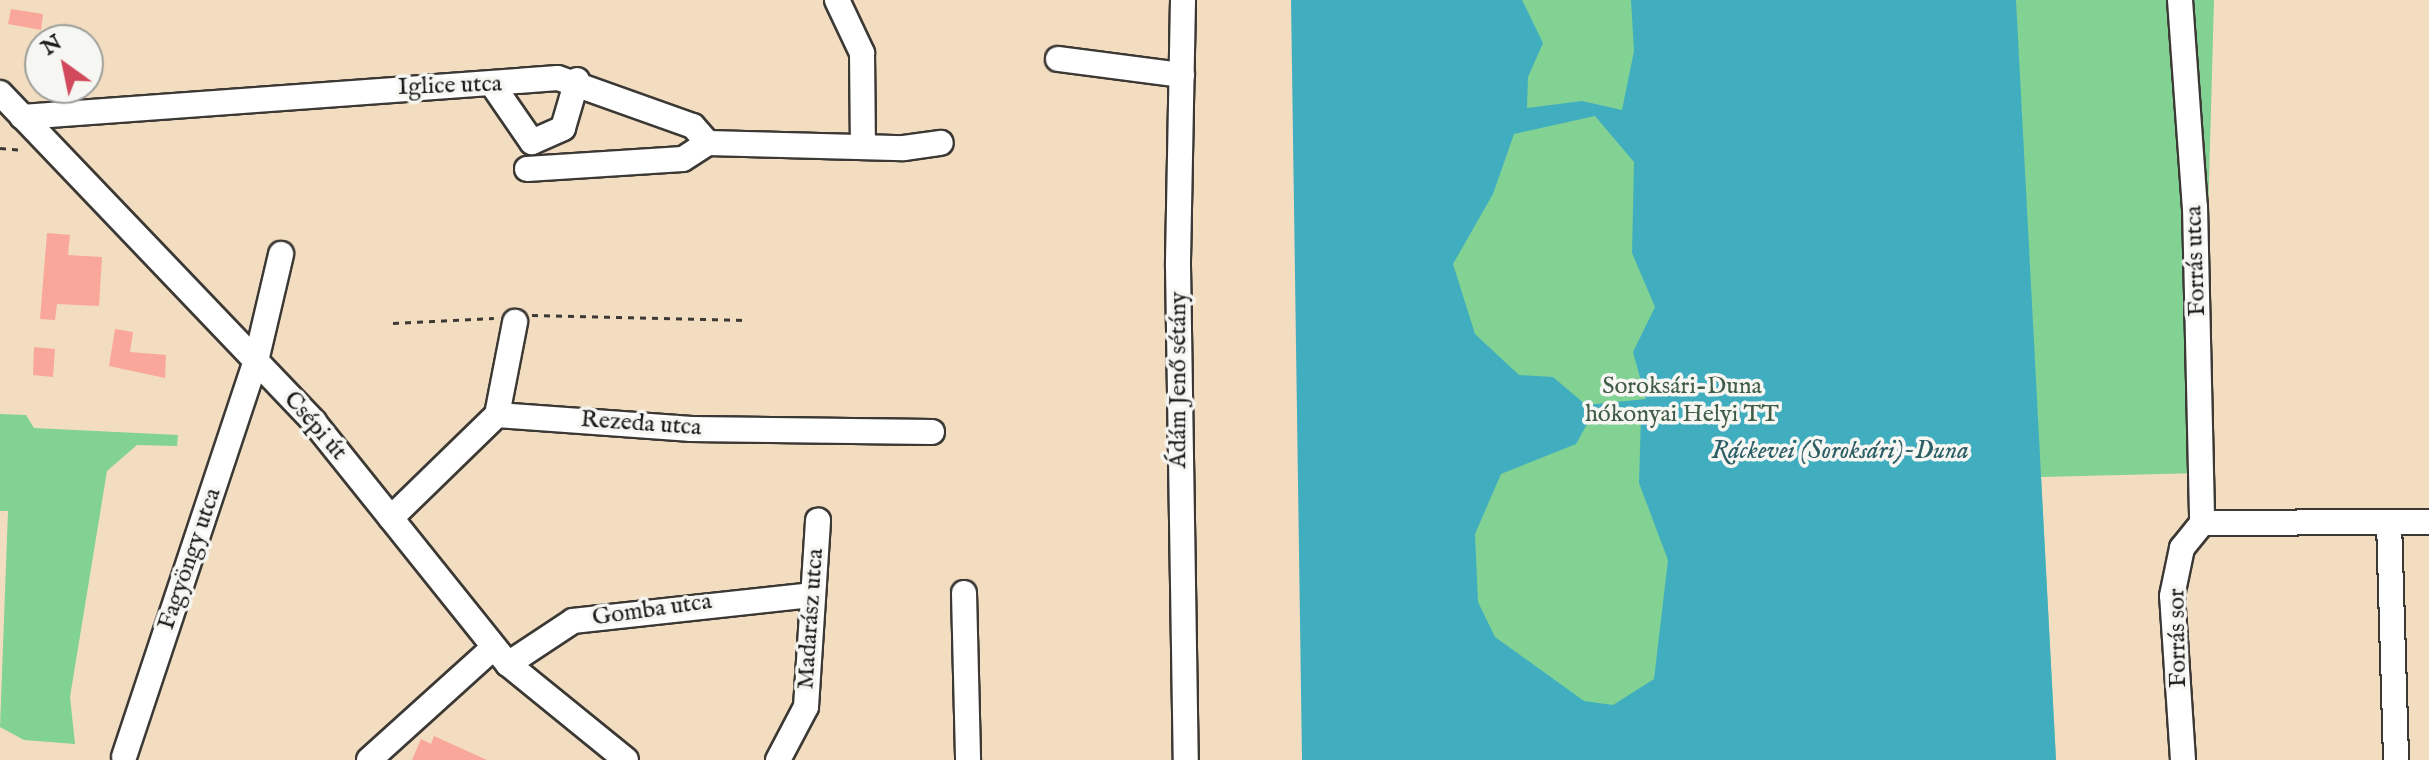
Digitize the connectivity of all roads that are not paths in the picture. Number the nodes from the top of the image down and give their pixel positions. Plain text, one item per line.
1 (837, 0) edge
2 (1183, 0) edge
3 (2180, 0) edge
4 (1058, 59) dead end
5 (1182, 75) junction
6 (577, 80) junction
7 (494, 87) junction
8 (0, 93) edge
9 (22, 117) junction
10 (863, 142) junction
11 (708, 143) junction
12 (941, 143) dead end
13 (527, 169) dead end
14 (281, 254) dead end
15 (515, 322) road end
16 (256, 361) junction
17 (497, 415) junction
18 (932, 432) dead end
19 (391, 518) junction
20 (818, 520) dead end
21 (2389, 522) junction
22 (2429, 522) edge
23 (2202, 523) junction
24 (964, 593) dead end
25 (811, 595) junction
26 (500, 656) junction
27 (124, 757) dead end
28 (369, 760) edge
29 (626, 760) edge
30 (778, 760) edge
31 (968, 760) edge
32 (1186, 760) edge
33 (2183, 760) edge
34 (2396, 760) edge

1 - 10 street
2 - 5 street, Ádám Jenő sétány
3 - 23 street, Forrás utca
4 - 5 street
5 - 32 street, Ádám Jenő sétány
6 - 7 street, Iglice utca
6 - 7 street
6 - 11 street, Iglice utca
7 - 9 street, Iglice utca
8 - 9 street, Csépi út
9 - 16 street, Csépi út
10 - 11 street
10 - 12 street
11 - 13 street
14 - 16 street, Fagyöngy utca
15 - 17 street
16 - 19 street, Csépi út
16 - 27 street, Fagyöngy utca
17 - 18 street, Rezeda utca
17 - 19 street
19 - 26 street, Csépi út
20 - 25 street, Madarász utca
21 - 22 street
21 - 23 street
21 - 34 street
23 - 33 street, Forrás sor
24 - 31 street
25 - 26 street, Gomba utca
25 - 30 street, Madarász utca
26 - 28 street, Gomba utca
26 - 29 street, Csépi út

